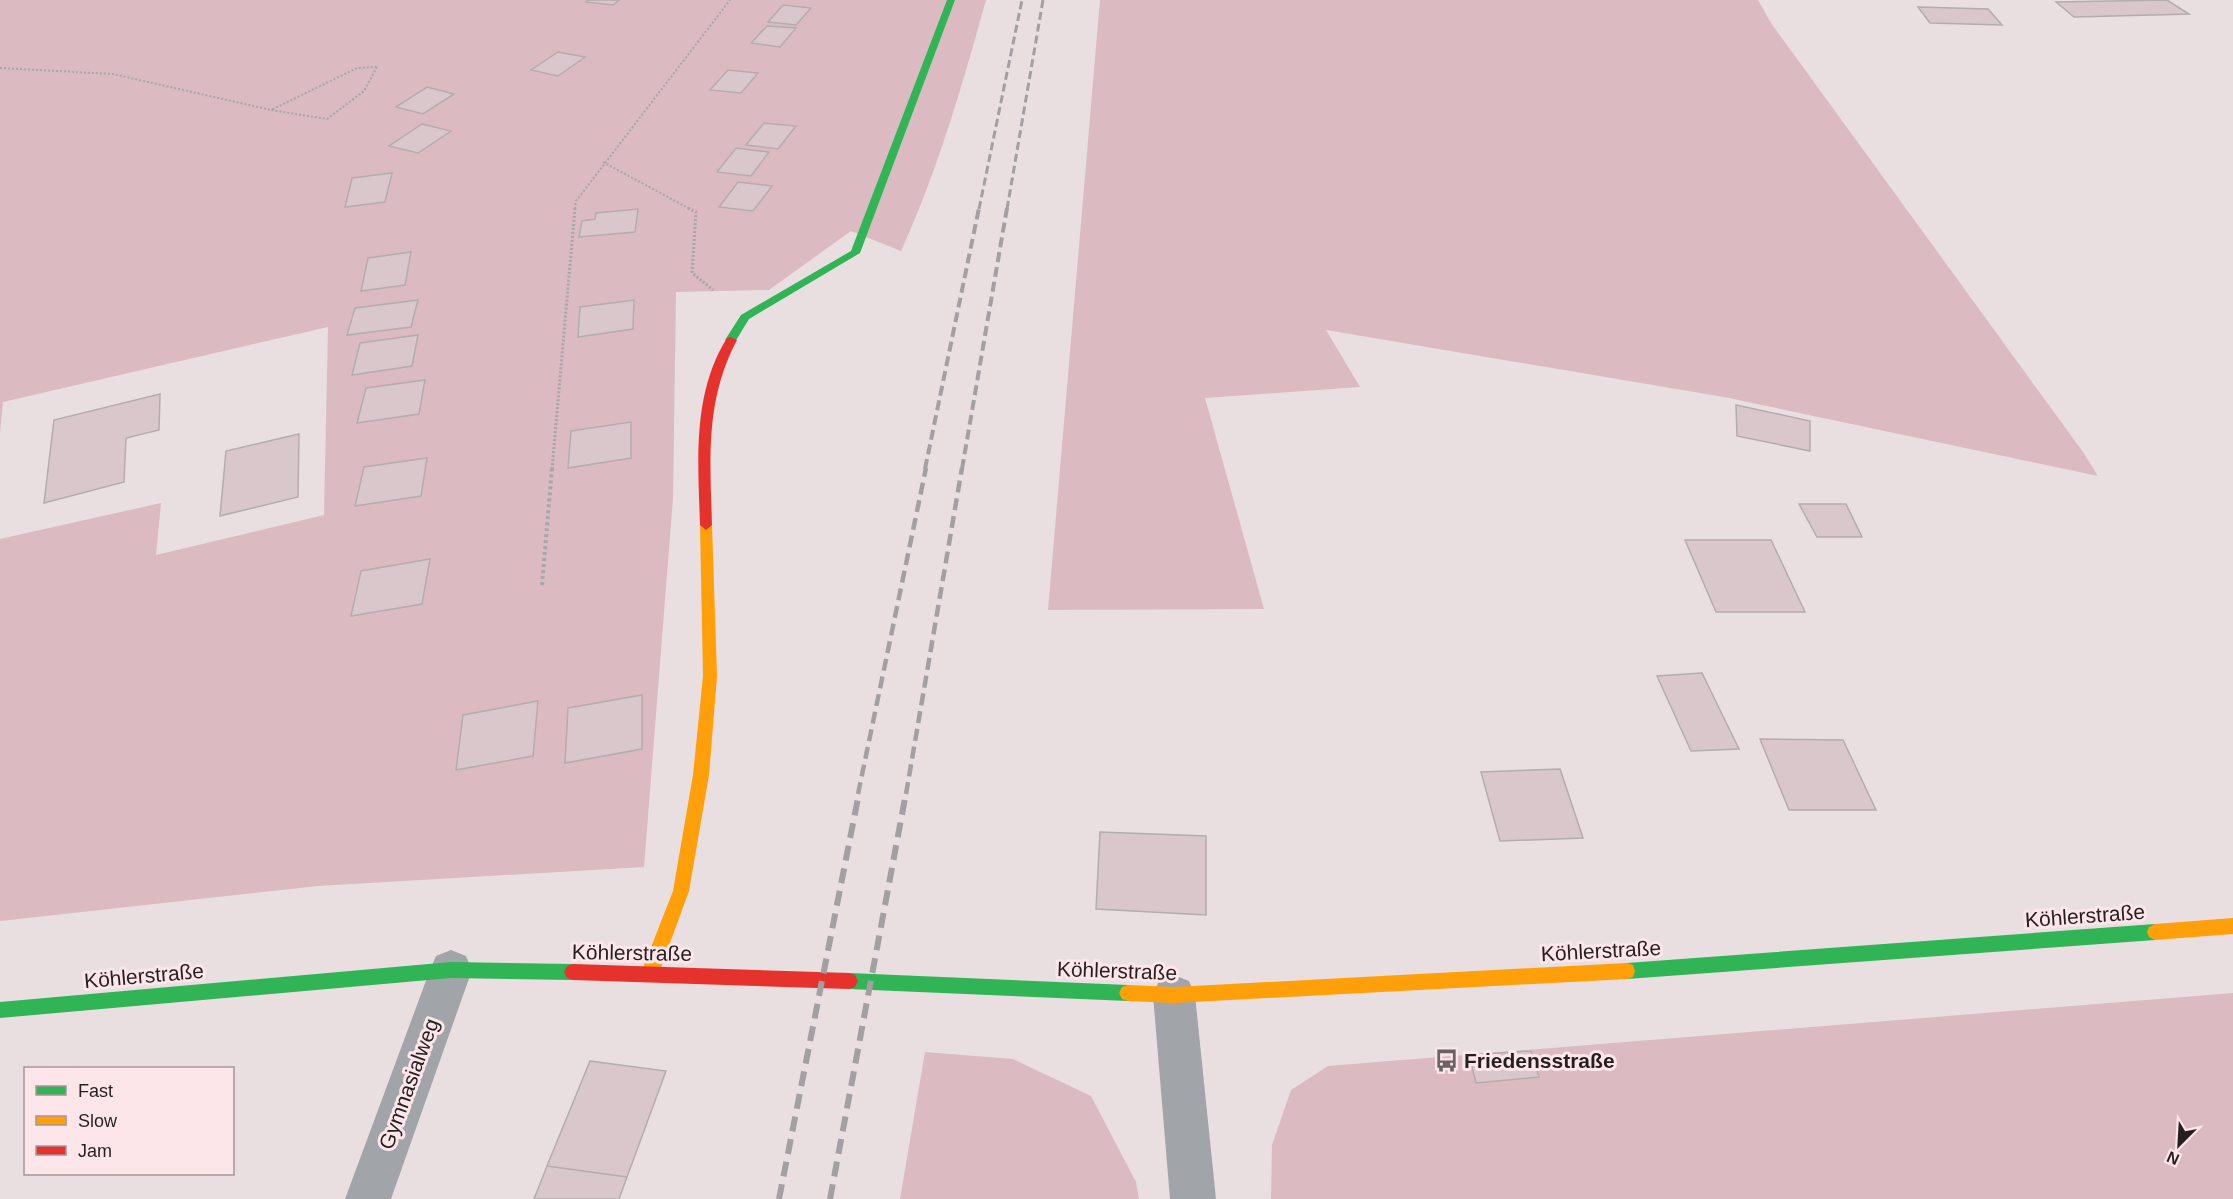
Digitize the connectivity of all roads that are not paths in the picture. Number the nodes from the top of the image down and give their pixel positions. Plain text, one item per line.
1 (951, 0) edge
2 (2233, 926) edge
3 (451, 970) junction
4 (650, 973) junction
5 (1174, 995) junction
6 (0, 1010) edge
7 (368, 1199) edge
8 (1193, 1199) edge

1 - 4 street
2 - 5 street, Köhlerstraße
3 - 4 street, Köhlerstraße
3 - 6 street, Köhlerstraße
3 - 7 street, Gymnasialweg
4 - 5 street, Köhlerstraße
5 - 8 street

